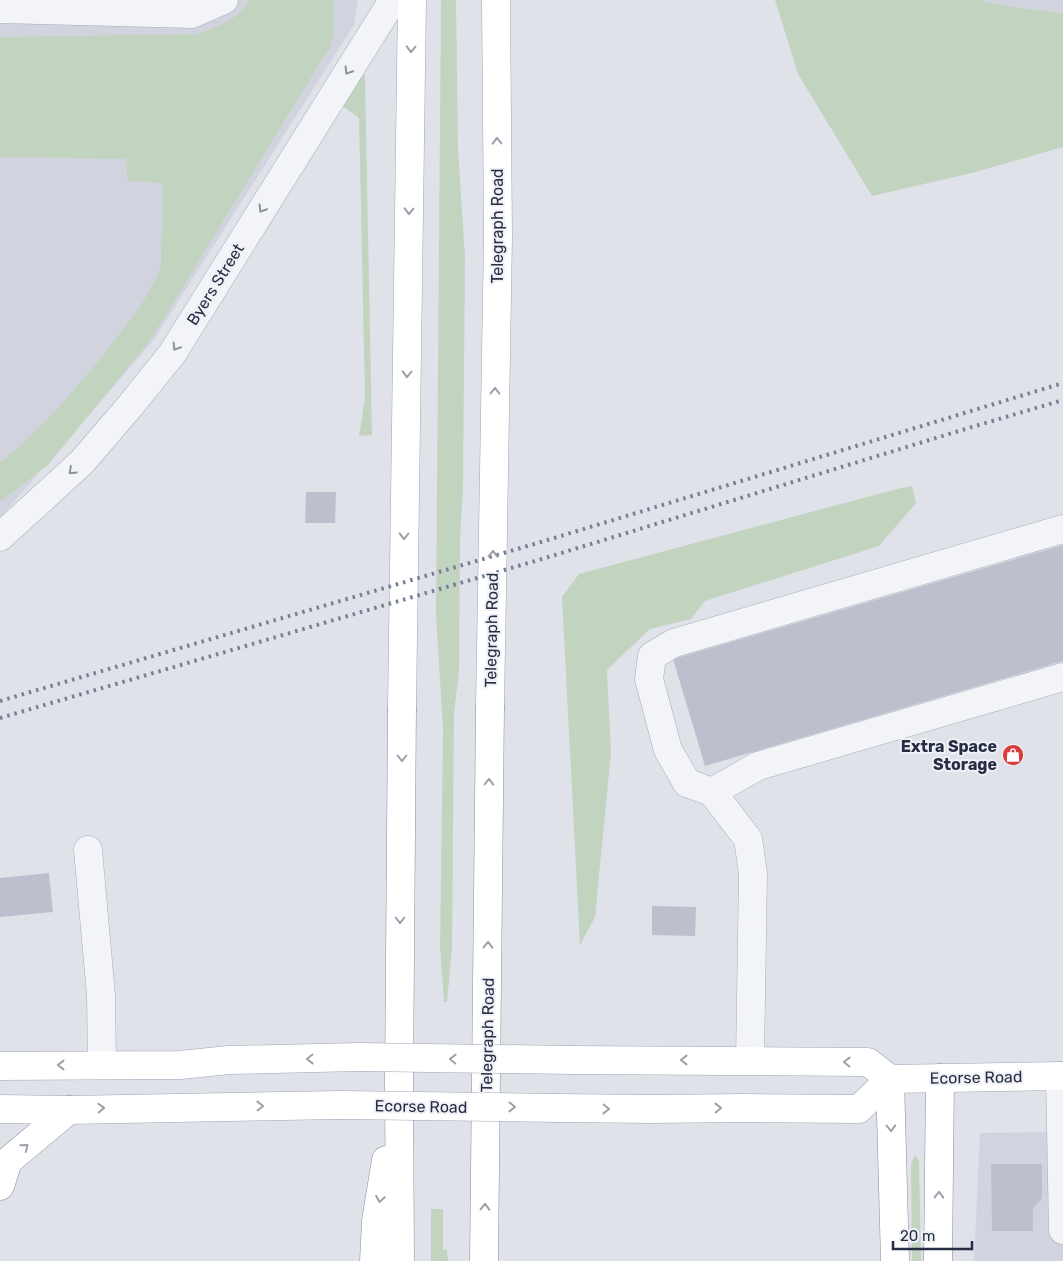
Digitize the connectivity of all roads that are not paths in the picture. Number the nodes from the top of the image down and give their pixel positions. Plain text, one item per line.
1 (224, 0) edge
2 (393, 0) edge
3 (412, 0) edge
4 (496, 0) edge
5 (158, 6) edge
6 (0, 9) edge
7 (1063, 529) edge
8 (0, 537) edge
9 (1063, 677) edge
10 (712, 792) junction
11 (88, 850) dead end
12 (750, 1061) junction
13 (102, 1065) junction
14 (0, 1066) edge
15 (1061, 1076) edge
16 (940, 1078) junction
17 (890, 1079) junction
18 (399, 1082) junction
19 (0, 1109) edge
20 (70, 1110) junction
21 (0, 1186) edge
22 (1063, 1230) edge
23 (485, 1259) edge
24 (374, 1261) edge
25 (400, 1261) edge
26 (895, 1261) edge
27 (938, 1261) edge

1 - 5 street
2 -> 8 street, Byers Street
3 -> 18 main road
23 -> 4 main road, Telegraph Road
5 - 6 street
7 - 10 street
9 - 10 street
10 - 12 street
11 - 13 street
12 -> 13 main road, bridge
17 -> 12 main road
13 -> 14 main road
15 - 16 main road, Ecorse Road
15 - 22 street
16 - 17 main road, Ecorse Road
27 -> 16 main road
20 -> 17 main road, Ecorse Road, bridge
17 -> 26 main road
18 -> 24 main road
18 - 25 main road
19 - 20 main road, Ecorse Road
21 -> 20 main road

